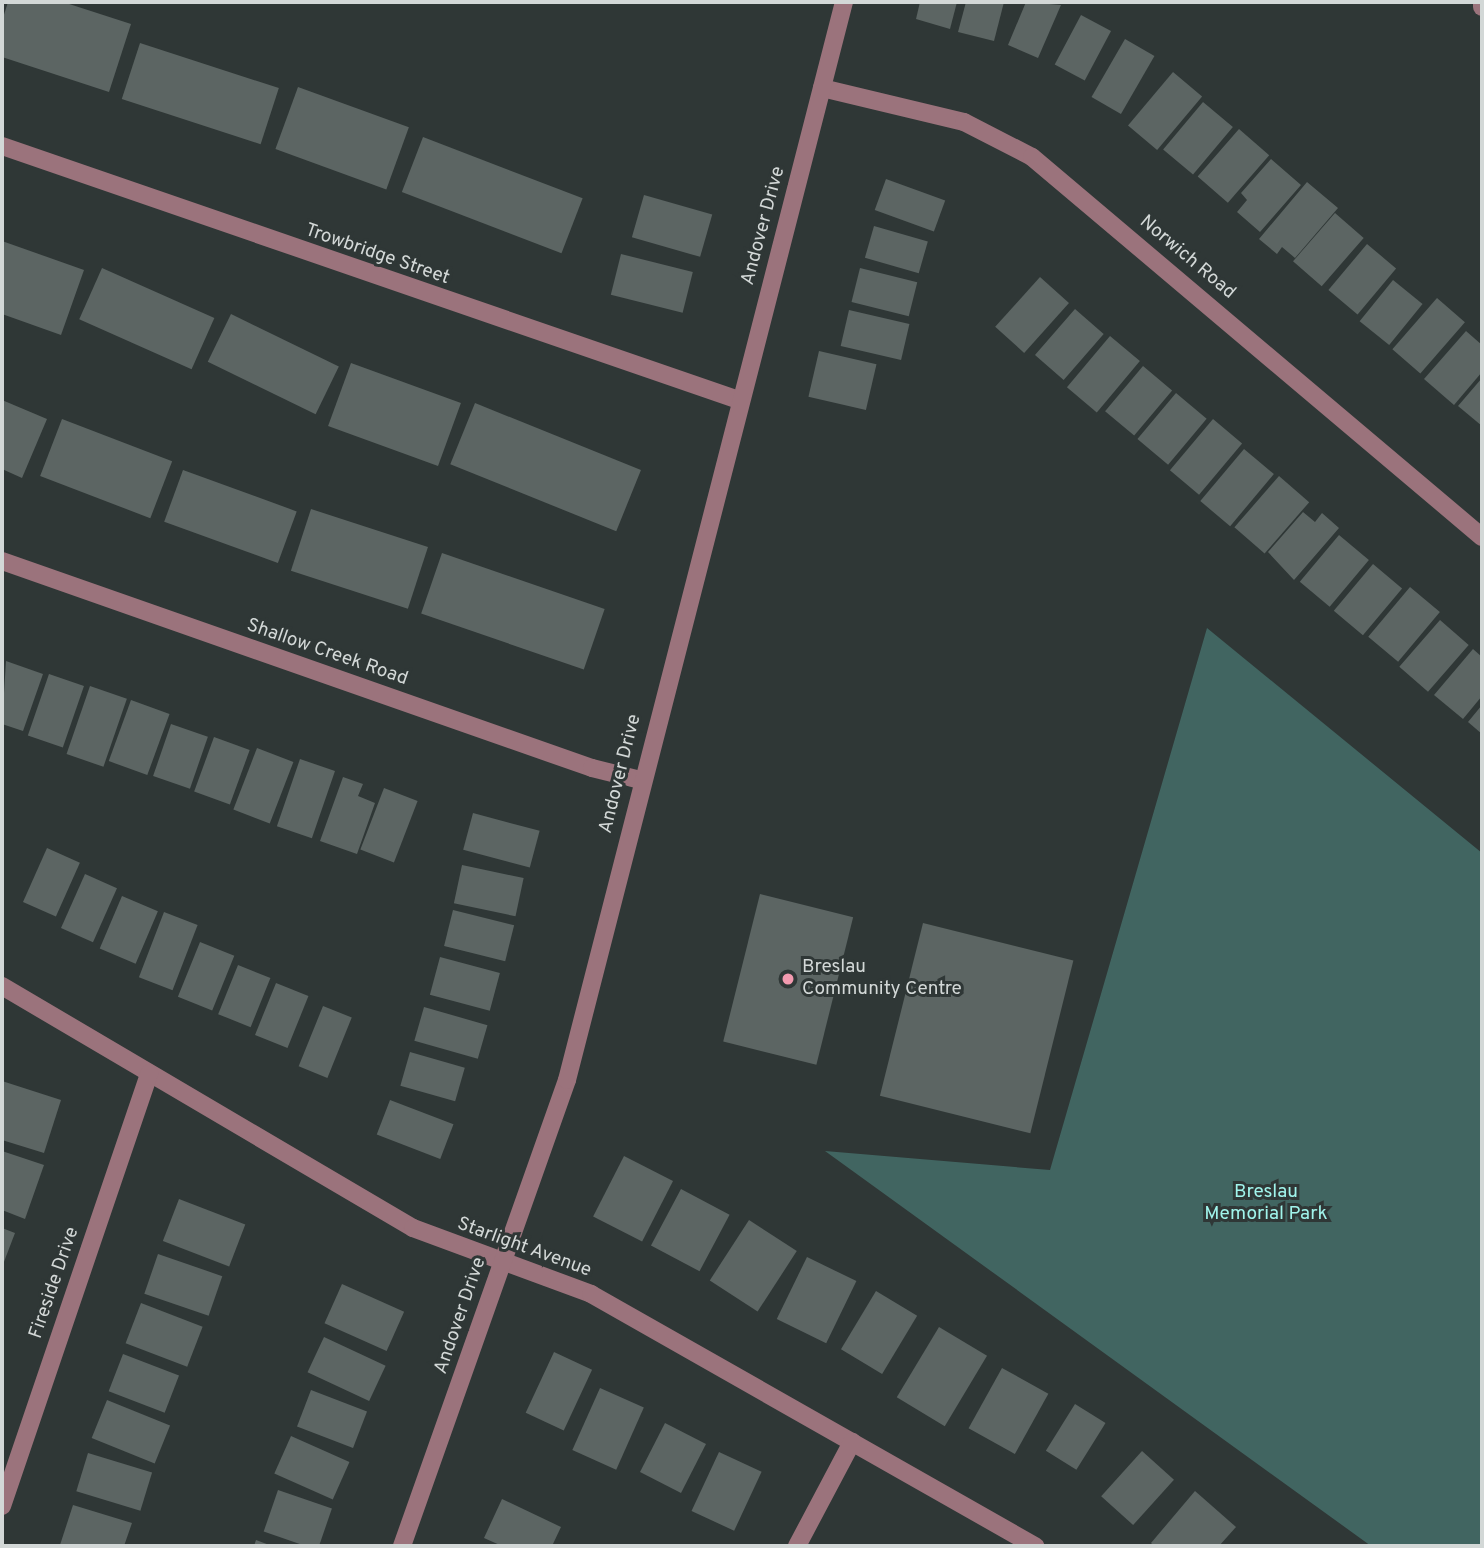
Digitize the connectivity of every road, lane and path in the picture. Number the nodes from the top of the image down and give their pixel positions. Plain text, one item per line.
1 (844, 2) edge
2 (1482, 2) edge
3 (1482, 7) edge
4 (822, 88) junction
5 (2, 146) edge
6 (739, 400) junction
7 (1482, 537) edge
8 (2, 561) edge
9 (640, 780) junction
10 (2, 986) edge
11 (149, 1073) junction
12 (503, 1261) junction
13 (852, 1442) junction
14 (2, 1506) edge
15 (402, 1546) edge
16 (797, 1546) edge
17 (1035, 1546) edge

1 - 4 street, Andover Drive
2 - 3 street
4 - 6 street, Andover Drive
4 - 7 street, Norwich Road
5 - 6 street, Trowbridge Street
6 - 9 street, Andover Drive
8 - 9 street, Shallow Creek Road
9 - 12 street, Andover Drive
10 - 11 street, Starlight Avenue
11 - 12 street, Starlight Avenue
11 - 14 street, Fireside Drive
12 - 13 street, Starlight Avenue
12 - 15 street, Andover Drive
13 - 16 street
13 - 17 street, Starlight Avenue

